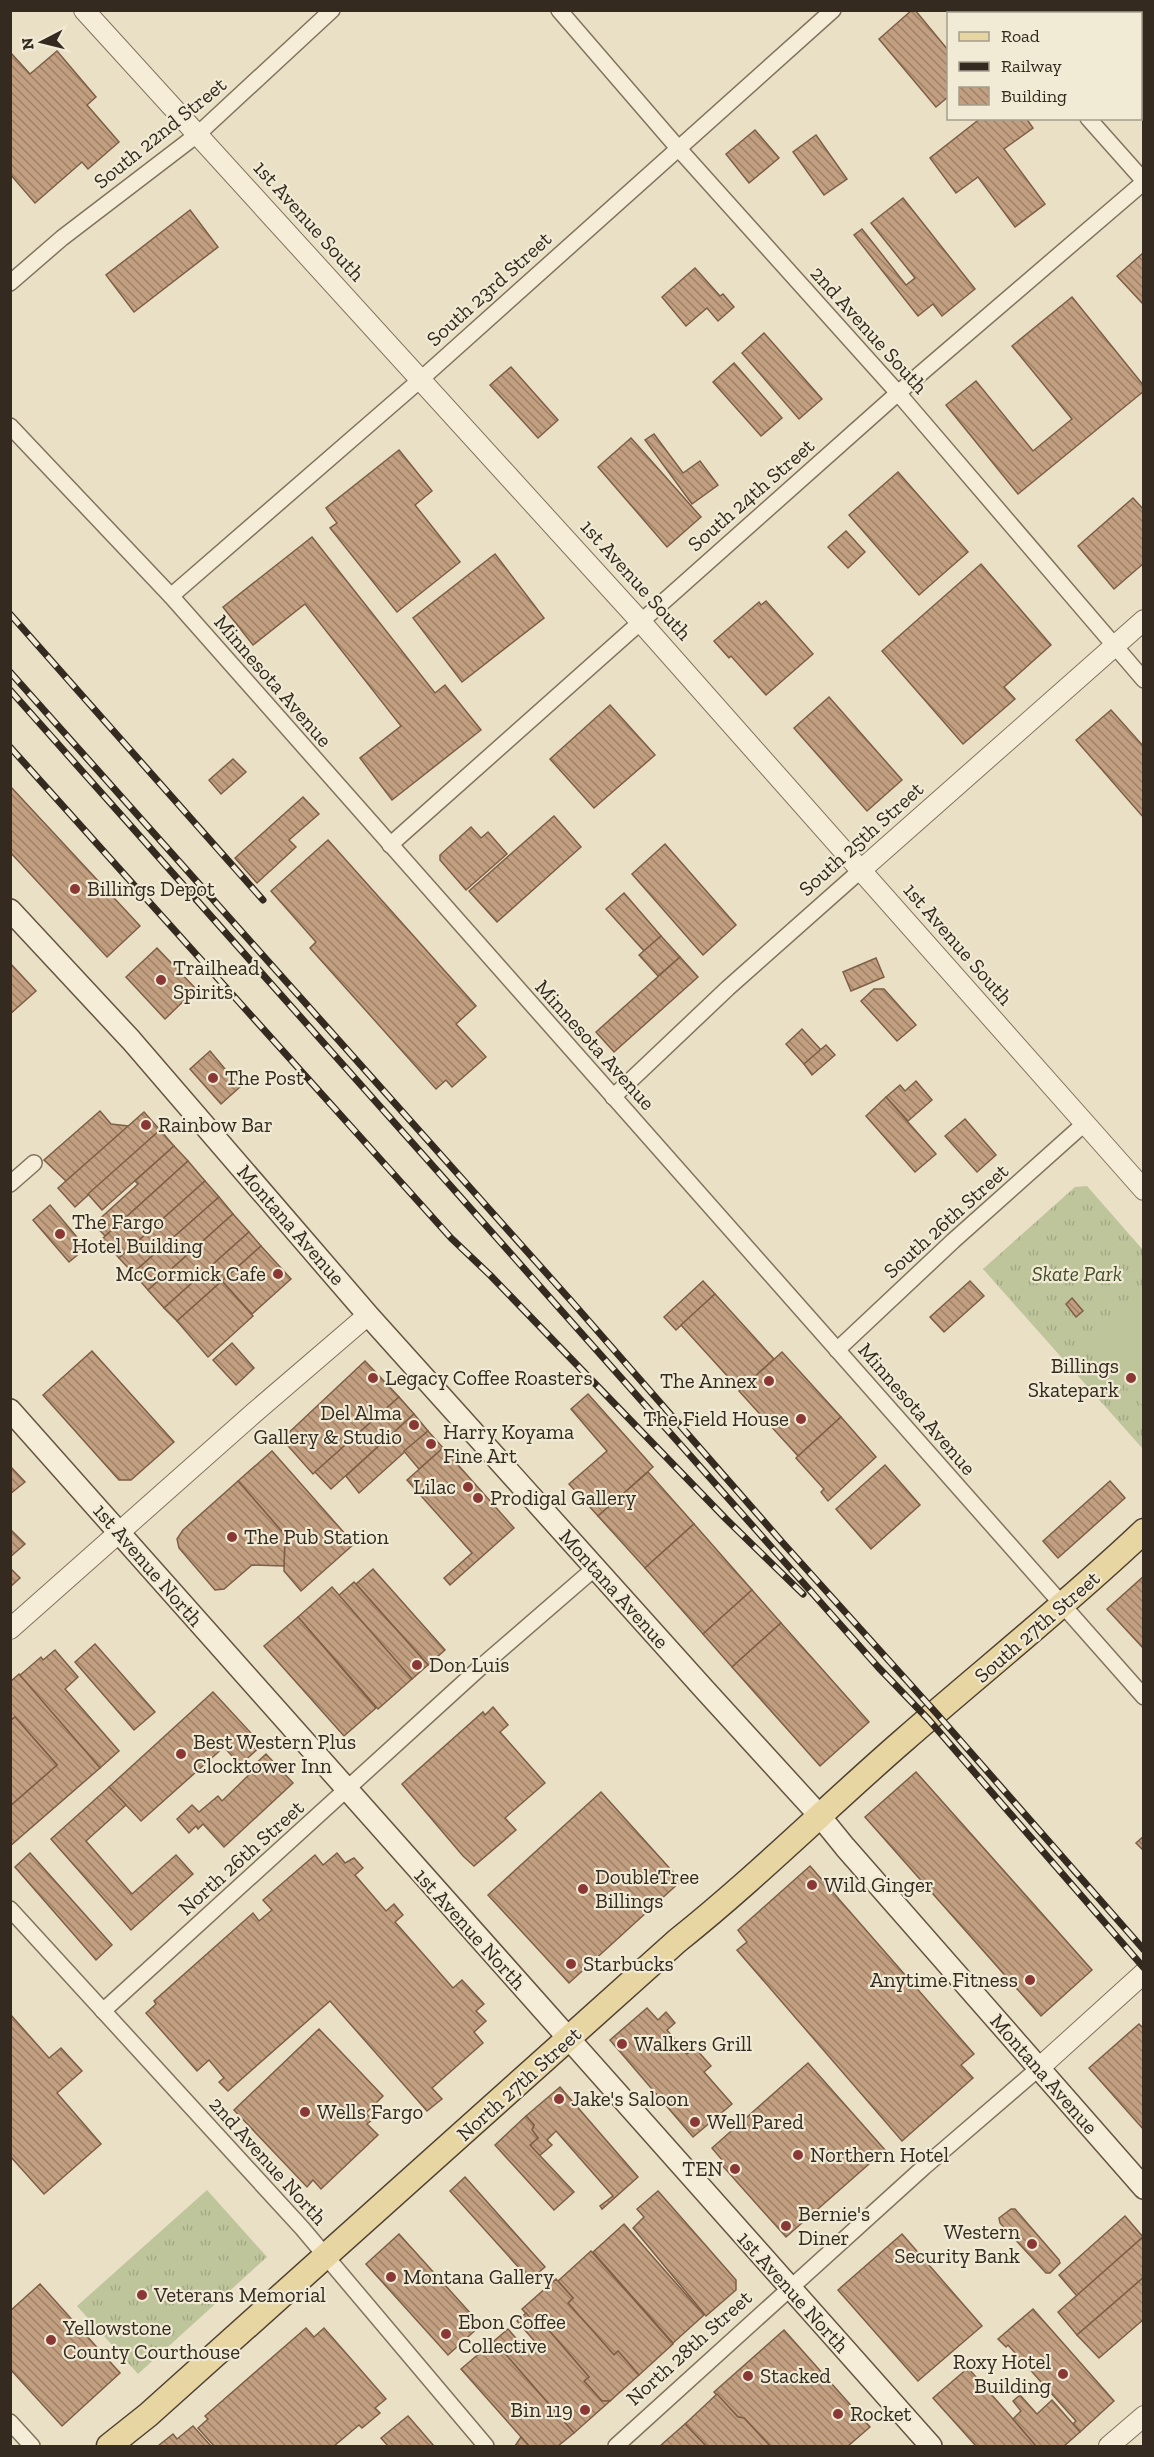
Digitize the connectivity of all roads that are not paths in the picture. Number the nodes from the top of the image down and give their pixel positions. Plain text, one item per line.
1 (84, 10) edge
2 (332, 10) edge
3 (559, 10) edge
4 (833, 10) edge
5 (1090, 120) edge
6 (198, 134) junction
7 (678, 148) junction
8 (1143, 181) edge
9 (10, 283) edge
10 (420, 380) junction
11 (898, 393) junction
12 (10, 426) edge
13 (171, 596) junction
14 (1143, 620) edge
15 (640, 621) junction
16 (1113, 646) junction
17 (1143, 680) edge
18 (390, 845) junction
19 (861, 870) junction
20 (10, 910) edge
21 (613, 1097) junction
22 (1084, 1124) junction
23 (34, 1163) dead end
24 (10, 1184) edge
25 (1143, 1190) edge
26 (368, 1315) junction
27 (837, 1350) junction
28 (10, 1410) edge
29 (1143, 1531) edge
30 (120, 1533) junction
31 (595, 1568) junction
32 (1062, 1604) junction
33 (10, 1629) edge
34 (1143, 1696) edge
35 (929, 1720) joint
36 (347, 1790) junction
37 (819, 1815) junction
38 (10, 1909) edge
39 (1143, 1973) edge
40 (102, 2011) junction
41 (568, 2040) junction
42 (1040, 2068) junction
43 (1143, 2188) edge
44 (325, 2257) junction
45 (790, 2289) junction
46 (1143, 2416) edge
47 (10, 2422) edge
48 (32, 2446) edge
49 (109, 2446) edge
50 (486, 2446) edge
51 (616, 2446) edge
52 (931, 2446) edge
53 (1109, 2446) edge

1 - 6 street, 1st Avenue South
2 - 6 street, South 22nd Street
3 - 7 street, 2nd Avenue South
4 - 7 street, South 23rd Street
5 - 8 street
6 - 9 street, South 22nd Street
6 - 10 street, 1st Avenue South
7 - 10 street, South 23rd Street
7 - 11 street, 2nd Avenue South
8 - 11 street, South 24th Street
10 - 13 street, South 23rd Street
10 - 15 street, 1st Avenue South
11 - 15 street, South 24th Street
11 - 16 street, 2nd Avenue South
12 - 13 street, Minnesota Avenue
13 - 18 street, Minnesota Avenue
14 - 16 street, South 25th Street
15 - 18 street, South 24th Street
15 - 19 street, 1st Avenue South
16 - 17 street, 2nd Avenue South
16 - 19 street, South 25th Street
18 - 21 street, Minnesota Avenue
19 - 21 street, South 25th Street
19 - 22 street, 1st Avenue South
20 - 26 main road, Montana Avenue
21 - 27 street, Minnesota Avenue
22 - 25 street, 1st Avenue South
22 - 27 street, South 26th Street
23 - 24 street
26 - 30 street
26 - 31 main road, Montana Avenue
27 - 32 street, Minnesota Avenue
28 - 30 main road, 1st Avenue North
29 - 32 main road, South 27th Street
30 - 33 street
30 - 36 main road, 1st Avenue North
31 - 36 street, North 26th Street
31 - 37 main road, Montana Avenue
32 - 34 street, Minnesota Avenue
32 - 35 main road, South 27th Street
35 - 37 main road, North 27th Street
36 - 40 street, North 26th Street
36 - 41 main road, 1st Avenue North
37 - 41 main road, North 27th Street
37 - 42 main road, Montana Avenue
38 - 40 street, 2nd Avenue North
39 - 42 street, North 28th Street
40 - 44 street, 2nd Avenue North
41 - 44 main road, North 27th Street
41 - 45 main road, 1st Avenue North
42 - 43 main road, Montana Avenue
42 - 45 street, North 28th Street
44 - 49 main road, North 27th Street
44 - 50 street, 2nd Avenue North
45 - 51 street, North 28th Street
45 - 52 main road, 1st Avenue North
46 - 53 street
47 - 48 street

